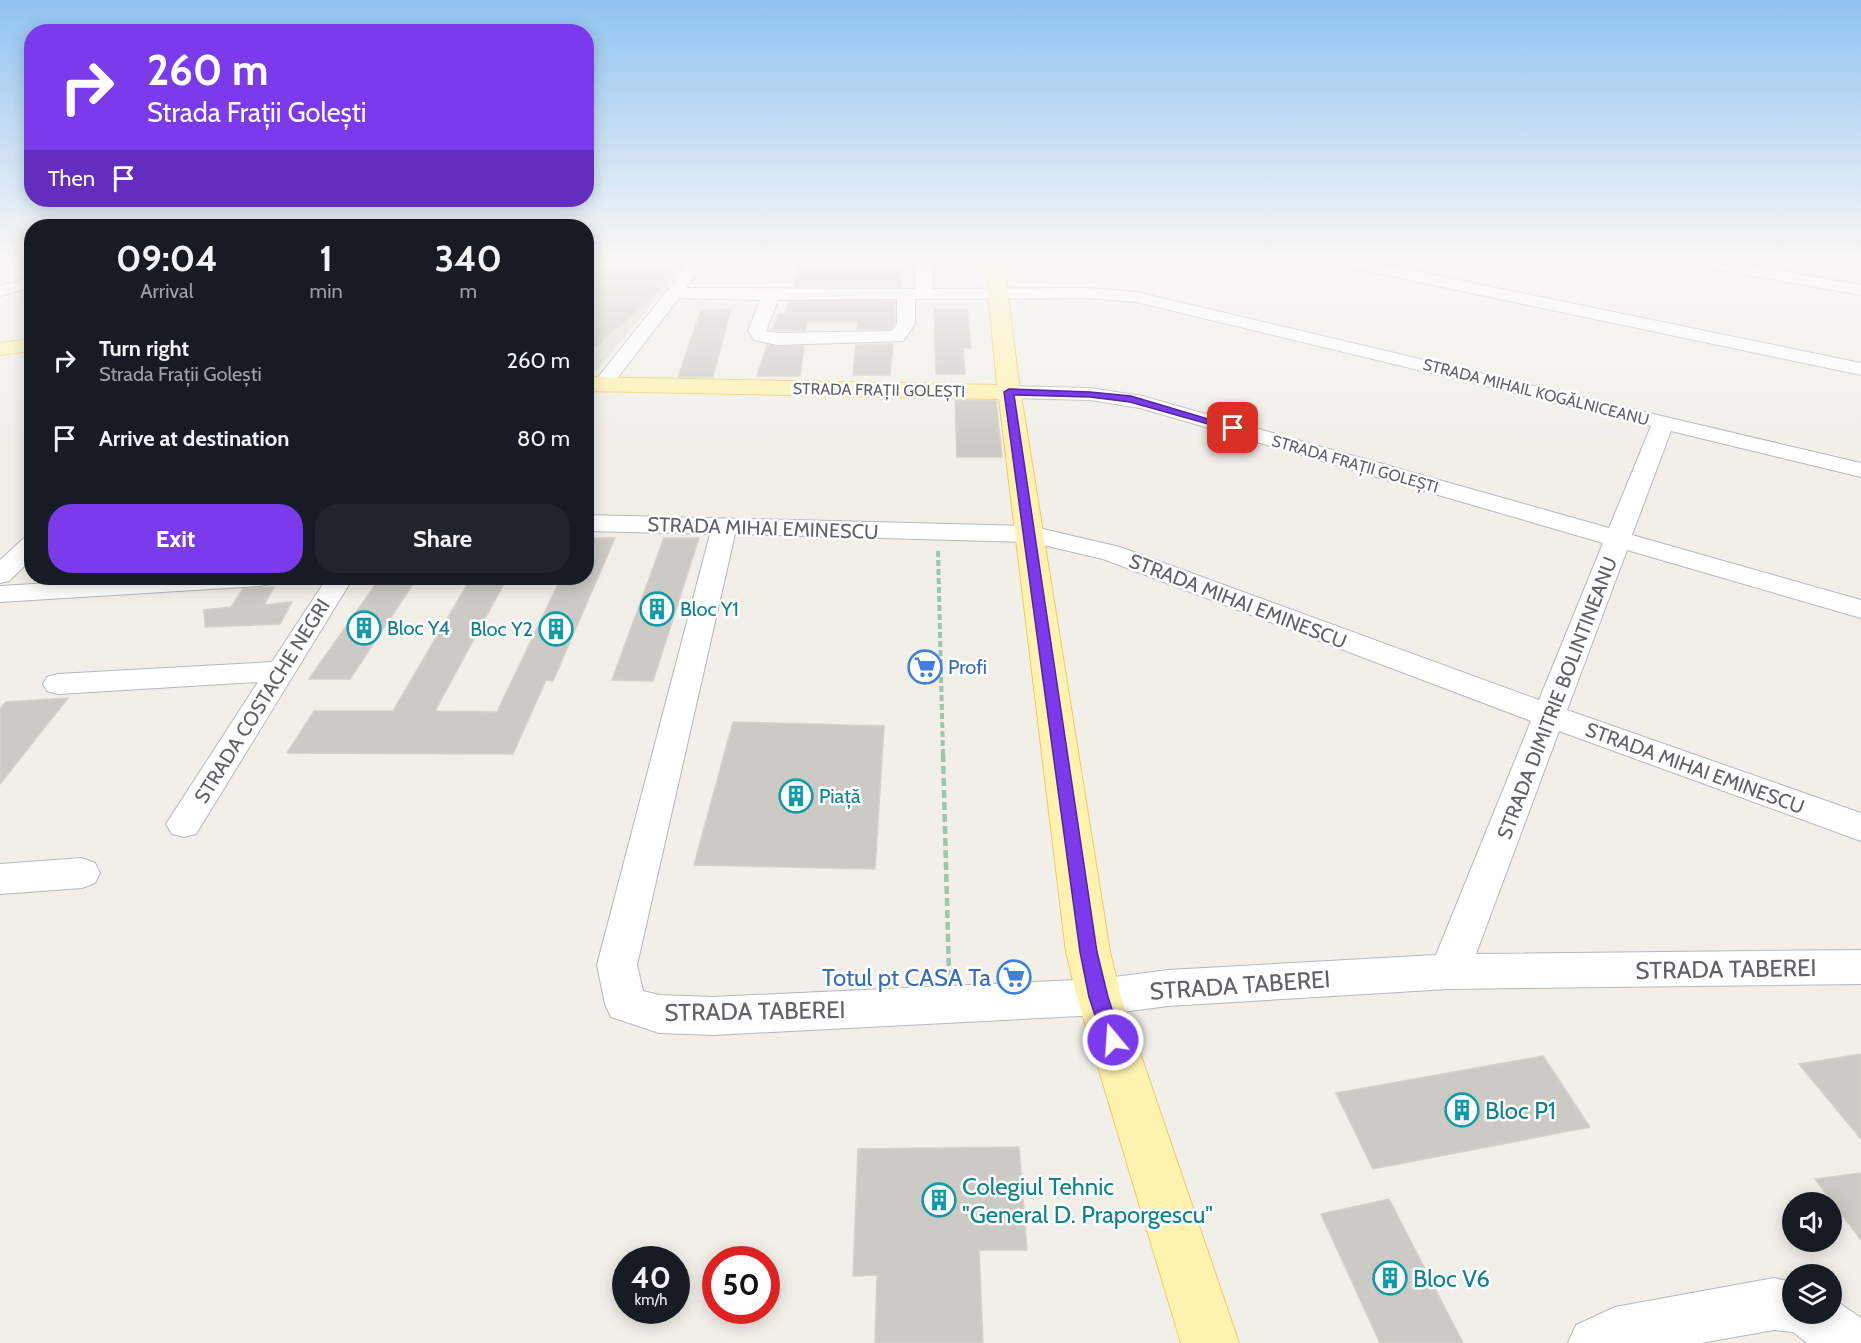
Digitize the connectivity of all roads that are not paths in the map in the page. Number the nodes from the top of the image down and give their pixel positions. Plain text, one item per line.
1 (648, 321) edge
2 (761, 321) edge
3 (908, 321) edge
4 (1001, 321) edge
5 (1241, 321) edge
6 (1629, 321) edge
7 (24, 346) edge
8 (0, 349) edge
9 (1861, 369) edge
10 (594, 384) edge
11 (1009, 392) junction
12 (1663, 423) junction
13 (1861, 470) edge
14 (594, 523) edge
15 (724, 527) junction
16 (1030, 534) junction
17 (1618, 541) junction
18 (24, 552) edge
19 (0, 575) edge
20 (146, 585) edge
21 (336, 585) edge
22 (0, 594) edge
23 (1861, 609) edge
24 (282, 672) junction
25 (58, 684) dead end
26 (1550, 716) junction
27 (184, 824) dead end
28 (1861, 827) edge
29 (82, 873) dead end
30 (0, 879) edge
31 (1861, 967) edge
32 (1449, 972) junction
33 (1099, 997) junction
34 (1782, 1305) edge
35 (1825, 1324) edge
36 (1210, 1343) edge
37 (1594, 1343) edge
38 (1851, 1343) edge

1 - 10 street
2 - 3 street
4 - 11 main road
5 - 12 street, STRADA MIHAIL KOGĂLNICEANU
6 - 9 street
7 - 8 main road
10 - 11 main road, STRADA FRAȚII GOLEȘTI
11 - 16 main road
11 - 17 street, STRADA FRAȚII GOLEȘTI
12 - 13 street, STRADA MIHAIL KOGĂLNICEANU
12 - 17 street, STRADA DIMITRIE BOLINTINEANU
14 - 15 street, STRADA MIHAI EMINESCU
15 - 16 street, STRADA MIHAI EMINESCU
15 - 33 street, STRADA TABEREI
16 - 26 street, STRADA MIHAI EMINESCU
16 - 33 main road
17 - 23 street, STRADA FRAȚII GOLEȘTI
17 - 26 street, STRADA DIMITRIE BOLINTINEANU
18 - 19 street
20 - 22 street
21 - 24 street, STRADA COSTACHE NEGRI
24 - 25 street
24 - 27 street, STRADA COSTACHE NEGRI
26 - 28 street, STRADA MIHAI EMINESCU
26 - 32 street, STRADA DIMITRIE BOLINTINEANU
29 - 30 street
31 - 32 street, STRADA TABEREI
32 - 33 street, STRADA TABEREI
33 - 36 main road
34 - 37 street
35 - 38 street

